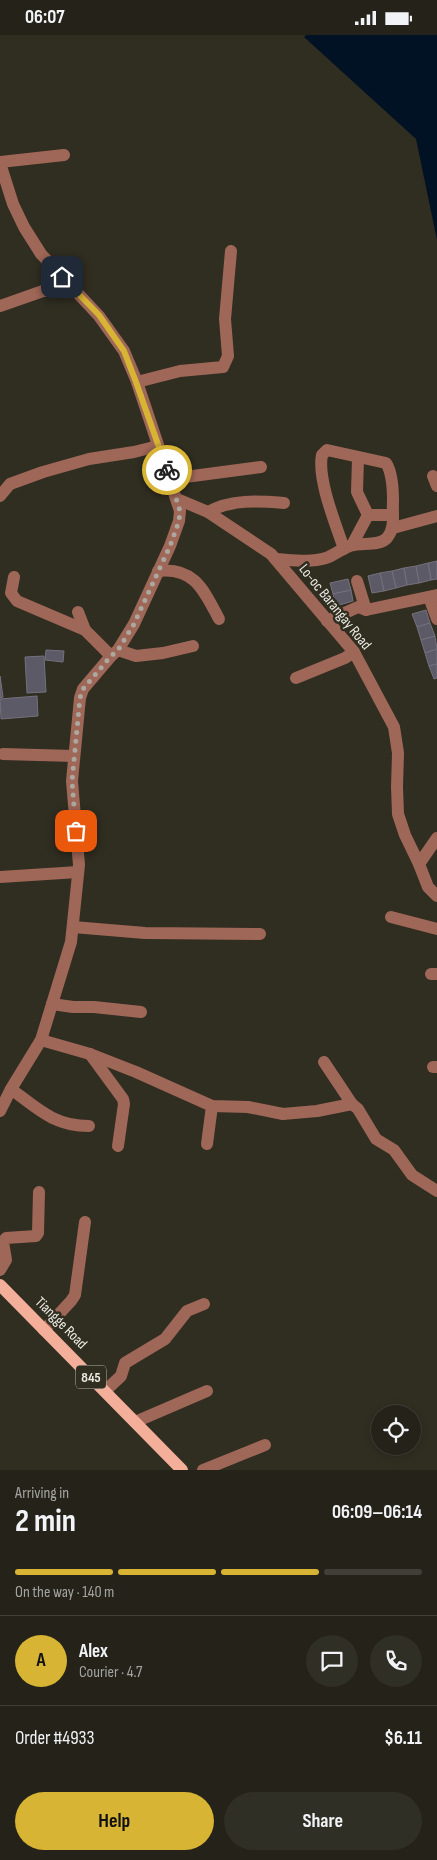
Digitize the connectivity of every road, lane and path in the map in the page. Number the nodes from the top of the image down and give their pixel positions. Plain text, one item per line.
1 (64, 155) dead end
2 (0, 162) edge
3 (232, 251) dead end
4 (73, 289) junction
5 (0, 306) edge
6 (136, 382) junction
7 (158, 446) junction
8 (358, 458) junction
9 (261, 467) dead end
10 (170, 479) junction
11 (0, 496) edge
12 (177, 499) junction
13 (284, 503) dead end
14 (208, 512) junction
15 (368, 515) junction
16 (437, 516) edge
17 (393, 521) junction
18 (348, 547) junction
19 (276, 559) junction
20 (158, 571) junction
21 (14, 577) dead end
22 (357, 581) dead end
23 (433, 596) edge
24 (366, 610) junction
25 (78, 612) dead end
26 (219, 619) dead end
27 (437, 619) edge
28 (327, 621) junction
29 (85, 630) junction
30 (193, 646) dead end
31 (354, 652) junction
32 (114, 653) junction
33 (296, 678) dead end
34 (3, 754) dead end
35 (74, 756) junction
36 (437, 838) edge
37 (419, 864) junction
38 (78, 872) junction
39 (0, 877) edge
40 (437, 896) edge
41 (391, 917) dead end
42 (73, 927) junction
43 (437, 929) edge
44 (260, 934) dead end
45 (52, 1004) junction
46 (141, 1012) dead end
47 (40, 1040) junction
48 (90, 1054) junction
49 (324, 1062) dead end
50 (11, 1089) junction
51 (352, 1104) junction
52 (212, 1107) junction
53 (0, 1111) edge
54 (89, 1126) dead end
55 (207, 1144) dead end
56 (118, 1146) dead end
57 (437, 1191) edge
58 (39, 1192) dead end
59 (86, 1222) dead end
60 (0, 1270) edge
61 (0, 1285) edge
62 (204, 1304) dead end
63 (44, 1330) junction
64 (105, 1391) junction
65 (207, 1391) dead end
66 (135, 1422) junction
67 (265, 1445) dead end
68 (182, 1470) edge
69 (203, 1470) edge

1 - 2 street
2 - 4 street
3 - 6 street
4 - 5 street
4 - 6 street
6 - 7 street
7 - 10 street
7 - 11 street
8 - 15 street
8 - 17 street
8 - 18 street
9 - 10 street
10 - 12 street
12 - 14 street, Lo-oc Barangay Road
12 - 20 street
13 - 14 street
14 - 19 street, Lo-oc Barangay Road
15 - 17 street
15 - 18 street
16 - 17 street
17 - 18 street
18 - 19 street
19 - 28 street, Lo-oc Barangay Road
20 - 26 street
20 - 32 street
21 - 29 street
22 - 24 street
23 - 24 street
23 - 27 street
24 - 28 street
25 - 29 street
28 - 31 street, Lo-oc Barangay Road
29 - 32 street
30 - 32 street
31 - 33 street
31 - 37 street, Lo-oc Barangay Road
32 - 35 street
34 - 35 street
35 - 38 street
36 - 37 street
37 - 40 street, Lo-oc Barangay Road
38 - 39 street
38 - 42 street
41 - 43 street
42 - 44 street
42 - 45 street
45 - 46 street
45 - 47 street
47 - 48 street
47 - 50 street
48 - 52 street
48 - 56 street
49 - 51 street
50 - 53 street
50 - 54 street
51 - 52 street
51 - 57 street
52 - 55 street
58 - 60 street
59 - 63 street
61 - 63 main road, Tiangge Road / 845
62 - 64 street
63 - 64 main road, Tiangge Road / 845
64 - 66 main road, Tiangge Road / 845
65 - 66 street
66 - 68 main road, Tiangge Road / 845
67 - 69 street

